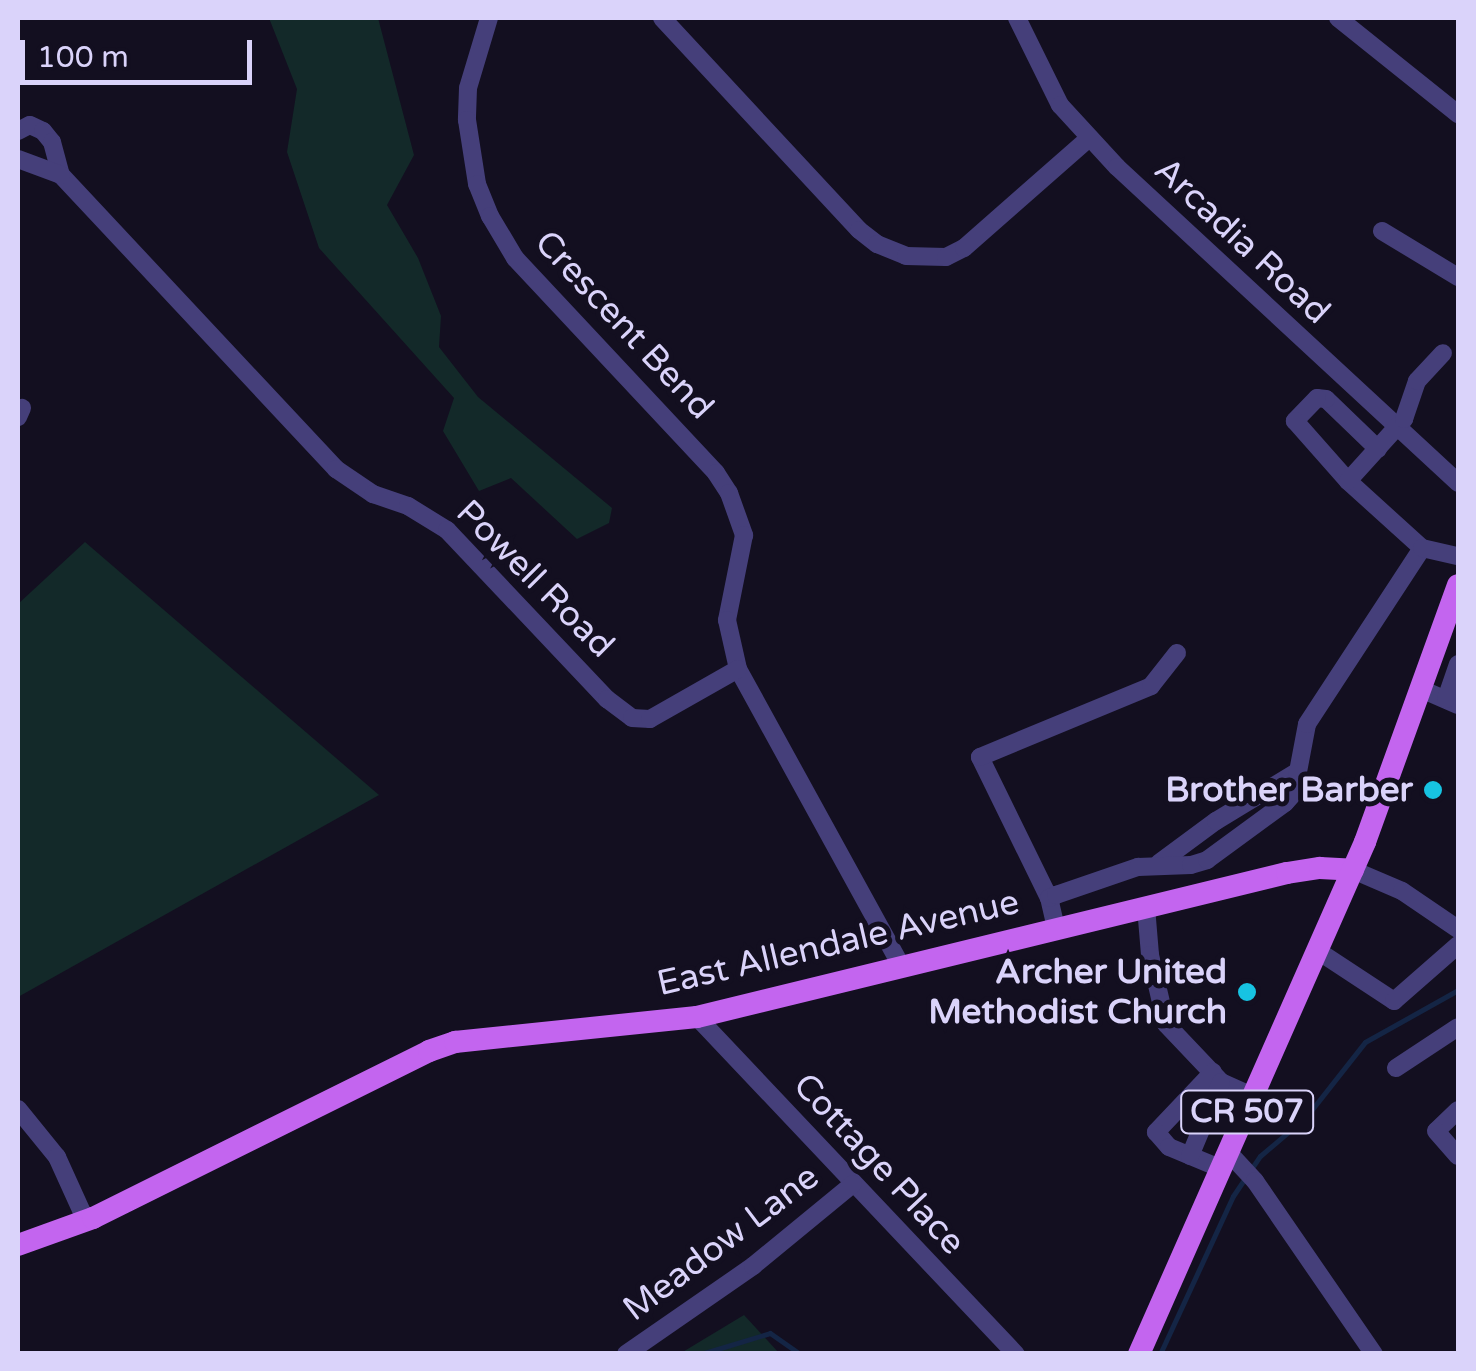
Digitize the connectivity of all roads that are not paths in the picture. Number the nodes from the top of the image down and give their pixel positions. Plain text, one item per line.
1 (489, 18) edge
2 (662, 18) edge
3 (1016, 18) edge
4 (1338, 18) edge
5 (1458, 114) edge
6 (18, 131) edge
7 (1089, 138) junction
8 (18, 159) edge
9 (61, 175) junction
10 (1382, 231) dead end
11 (1458, 276) edge
12 (1443, 353) dead end
13 (1396, 430) junction
14 (1378, 448) junction
15 (1348, 481) junction
16 (1458, 483) edge
17 (1422, 548) junction
18 (1458, 556) edge
19 (1458, 585) edge
20 (1451, 627) edge
21 (1177, 652) dead end
22 (1458, 664) edge
23 (738, 669) junction
24 (1421, 689) junction
25 (1452, 702) edge
26 (1296, 772) junction
27 (1159, 863) junction
28 (1353, 870) junction
29 (1050, 898) junction
30 (1146, 907) junction
31 (1056, 928) junction
32 (1458, 929) edge
33 (1458, 944) edge
34 (1318, 951) junction
35 (901, 966) junction
36 (696, 1017) junction
37 (1458, 1027) edge
38 (1396, 1068) dead end
39 (1217, 1077) junction
40 (1254, 1097) junction
41 (18, 1108) edge
42 (1458, 1110) edge
43 (1190, 1156) junction
44 (1458, 1156) edge
45 (1237, 1167) junction
46 (853, 1184) junction
47 (86, 1221) junction
48 (18, 1245) edge
49 (626, 1354) edge
50 (1016, 1354) edge
51 (1139, 1354) edge
52 (1374, 1354) edge

1 - 23 street, Crescent Bend
2 - 7 street
3 - 7 street, Arcadia Road
4 - 5 street
6 - 9 street, Powell Road
7 - 13 street, Arcadia Road
8 - 9 street, Powell Road
9 - 23 street, Powell Road
10 - 11 street
12 - 13 street
13 - 14 street
13 - 16 street, Arcadia Road
14 - 15 street
14 - 15 street
15 - 17 street
17 - 18 street
17 - 26 street
19 - 20 main road, CR 507
20 - 24 main road, CR 507
21 - 29 street
22 - 25 street
23 - 35 street
24 - 25 street
24 - 28 main road, CR 507
26 - 27 street
26 - 27 street
27 - 29 street
28 - 30 main road, East Allendale Avenue
28 - 32 street
28 - 34 main road, CR 507
29 - 31 street
30 - 31 main road, East Allendale Avenue
30 - 39 street
31 - 35 main road, East Allendale Avenue
33 - 34 street
34 - 40 main road, CR 507
35 - 36 main road, East Allendale Avenue
36 - 46 street, Cottage Place
36 - 47 main road, East Allendale Avenue
37 - 38 street
39 - 40 street
39 - 43 street
39 - 43 street
40 - 45 main road, CR 507
41 - 47 street
42 - 44 street
43 - 45 street
45 - 51 main road, CR 507
45 - 52 street
46 - 49 street, Meadow Lane
46 - 50 street, Cottage Place
47 - 48 main road, East Allendale Avenue

